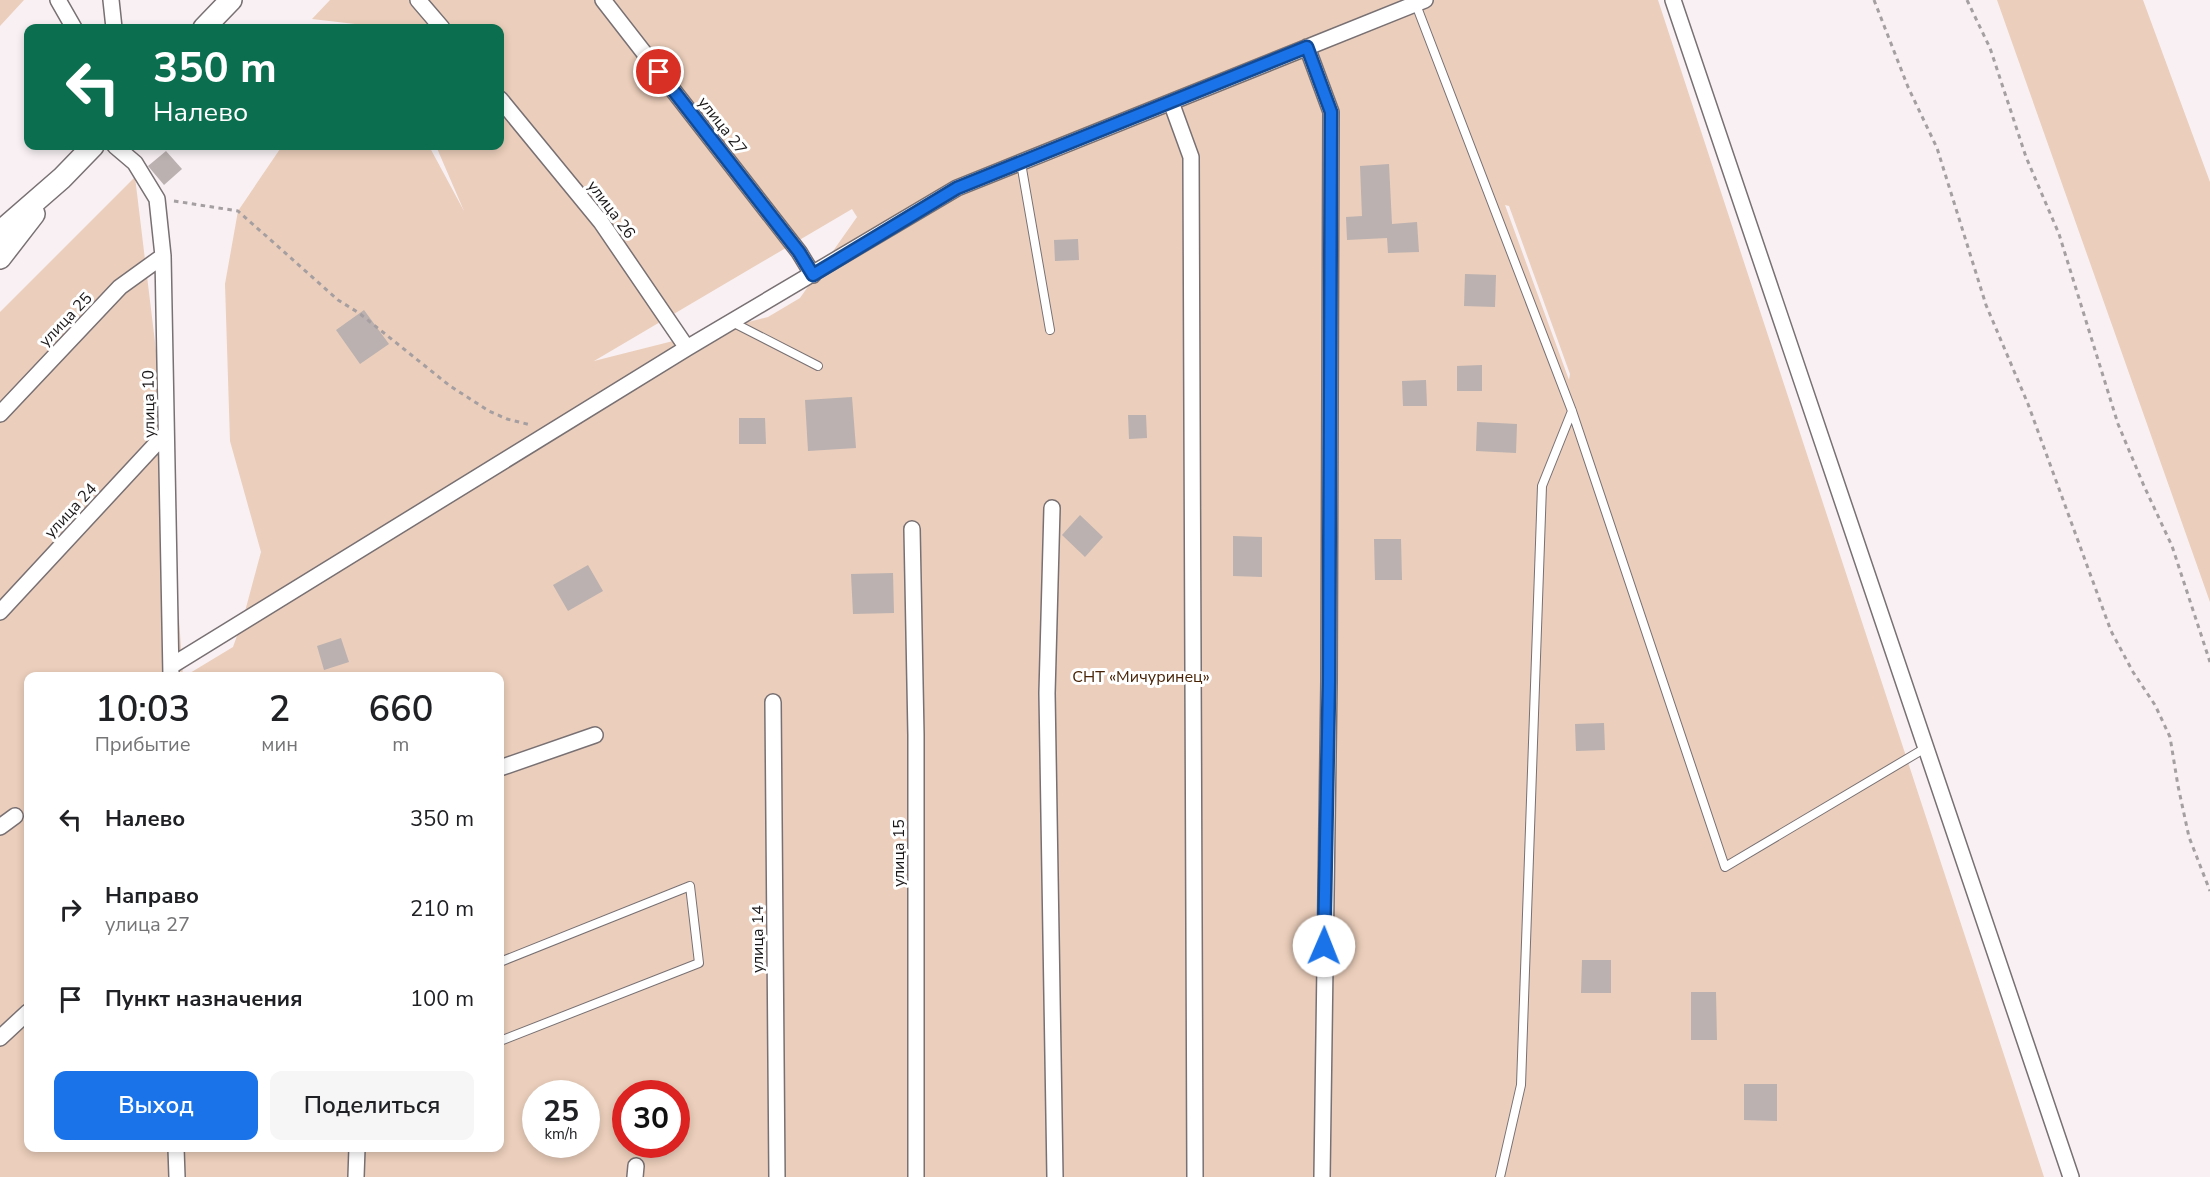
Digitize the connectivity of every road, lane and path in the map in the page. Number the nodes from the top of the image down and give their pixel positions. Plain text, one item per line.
1 (58, 0) edge
2 (111, 0) edge
3 (231, 0) edge
4 (418, 0) edge
5 (603, 0) edge
6 (1673, 0) edge
7 (1874, 0) edge
8 (1967, 0) edge
9 (1419, 1) edge
10 (72, 24) edge
11 (114, 24) edge
12 (208, 24) edge
13 (439, 24) edge
14 (1307, 47) junction
15 (1171, 102) junction
16 (504, 104) edge
17 (89, 150) edge
18 (120, 150) edge
19 (1021, 162) junction
20 (62, 178) junction
21 (157, 199) junction
22 (0, 232) edge
23 (163, 255) junction
24 (0, 258) edge
25 (813, 275) junction
26 (732, 322) junction
27 (1050, 330) dead end
28 (687, 348) junction
29 (818, 366) dead end
30 (1572, 411) junction
31 (0, 414) edge
32 (553, 430) junction
33 (166, 433) junction
34 (1052, 508) dead end
35 (912, 529) dead end
36 (0, 612) edge
37 (2210, 662) edge
38 (171, 671) edge
39 (773, 702) dead end
40 (595, 735) dead end
41 (1927, 747) junction
42 (504, 767) edge
43 (15, 816) dead end
44 (0, 827) edge
45 (2210, 891) edge
46 (504, 960) edge
47 (24, 1016) edge
48 (0, 1038) edge
49 (504, 1039) edge
50 (176, 1152) edge
51 (357, 1152) edge
52 (177, 1177) edge
53 (356, 1177) edge
54 (777, 1177) edge
55 (916, 1177) edge
56 (1055, 1177) edge
57 (1195, 1177) edge
58 (1322, 1177) edge
59 (1500, 1177) edge
60 (2071, 1177) edge

1 - 10 street
2 - 11 street
3 - 12 main road
4 - 13 street
5 - 25 street, улица 27
6 - 41 street
7 - 45 path
8 - 37 path
9 - 14 street
9 - 30 lane
14 - 15 street
14 - 58 street
15 - 19 street
15 - 57 street
16 - 28 street, улица 26
17 - 20 main road
18 - 21 street, улица 10
19 - 25 street
19 - 27 lane
20 - 22 main road
20 - 24 main road
21 - 23 street, улица 10
21 - 32 path
23 - 31 street, улица 25
23 - 33 street, улица 10
25 - 26 street
26 - 28 street
26 - 29 lane
28 - 32 street
30 - 41 lane
30 - 59 lane
32 - 38 street
33 - 36 street, улица 24
33 - 38 street, улица 10
34 - 56 street
35 - 55 street, улица 15
39 - 54 street, улица 14
40 - 42 street
41 - 60 street
43 - 44 street
46 - 49 lane
47 - 48 street
50 - 52 street
51 - 53 street

